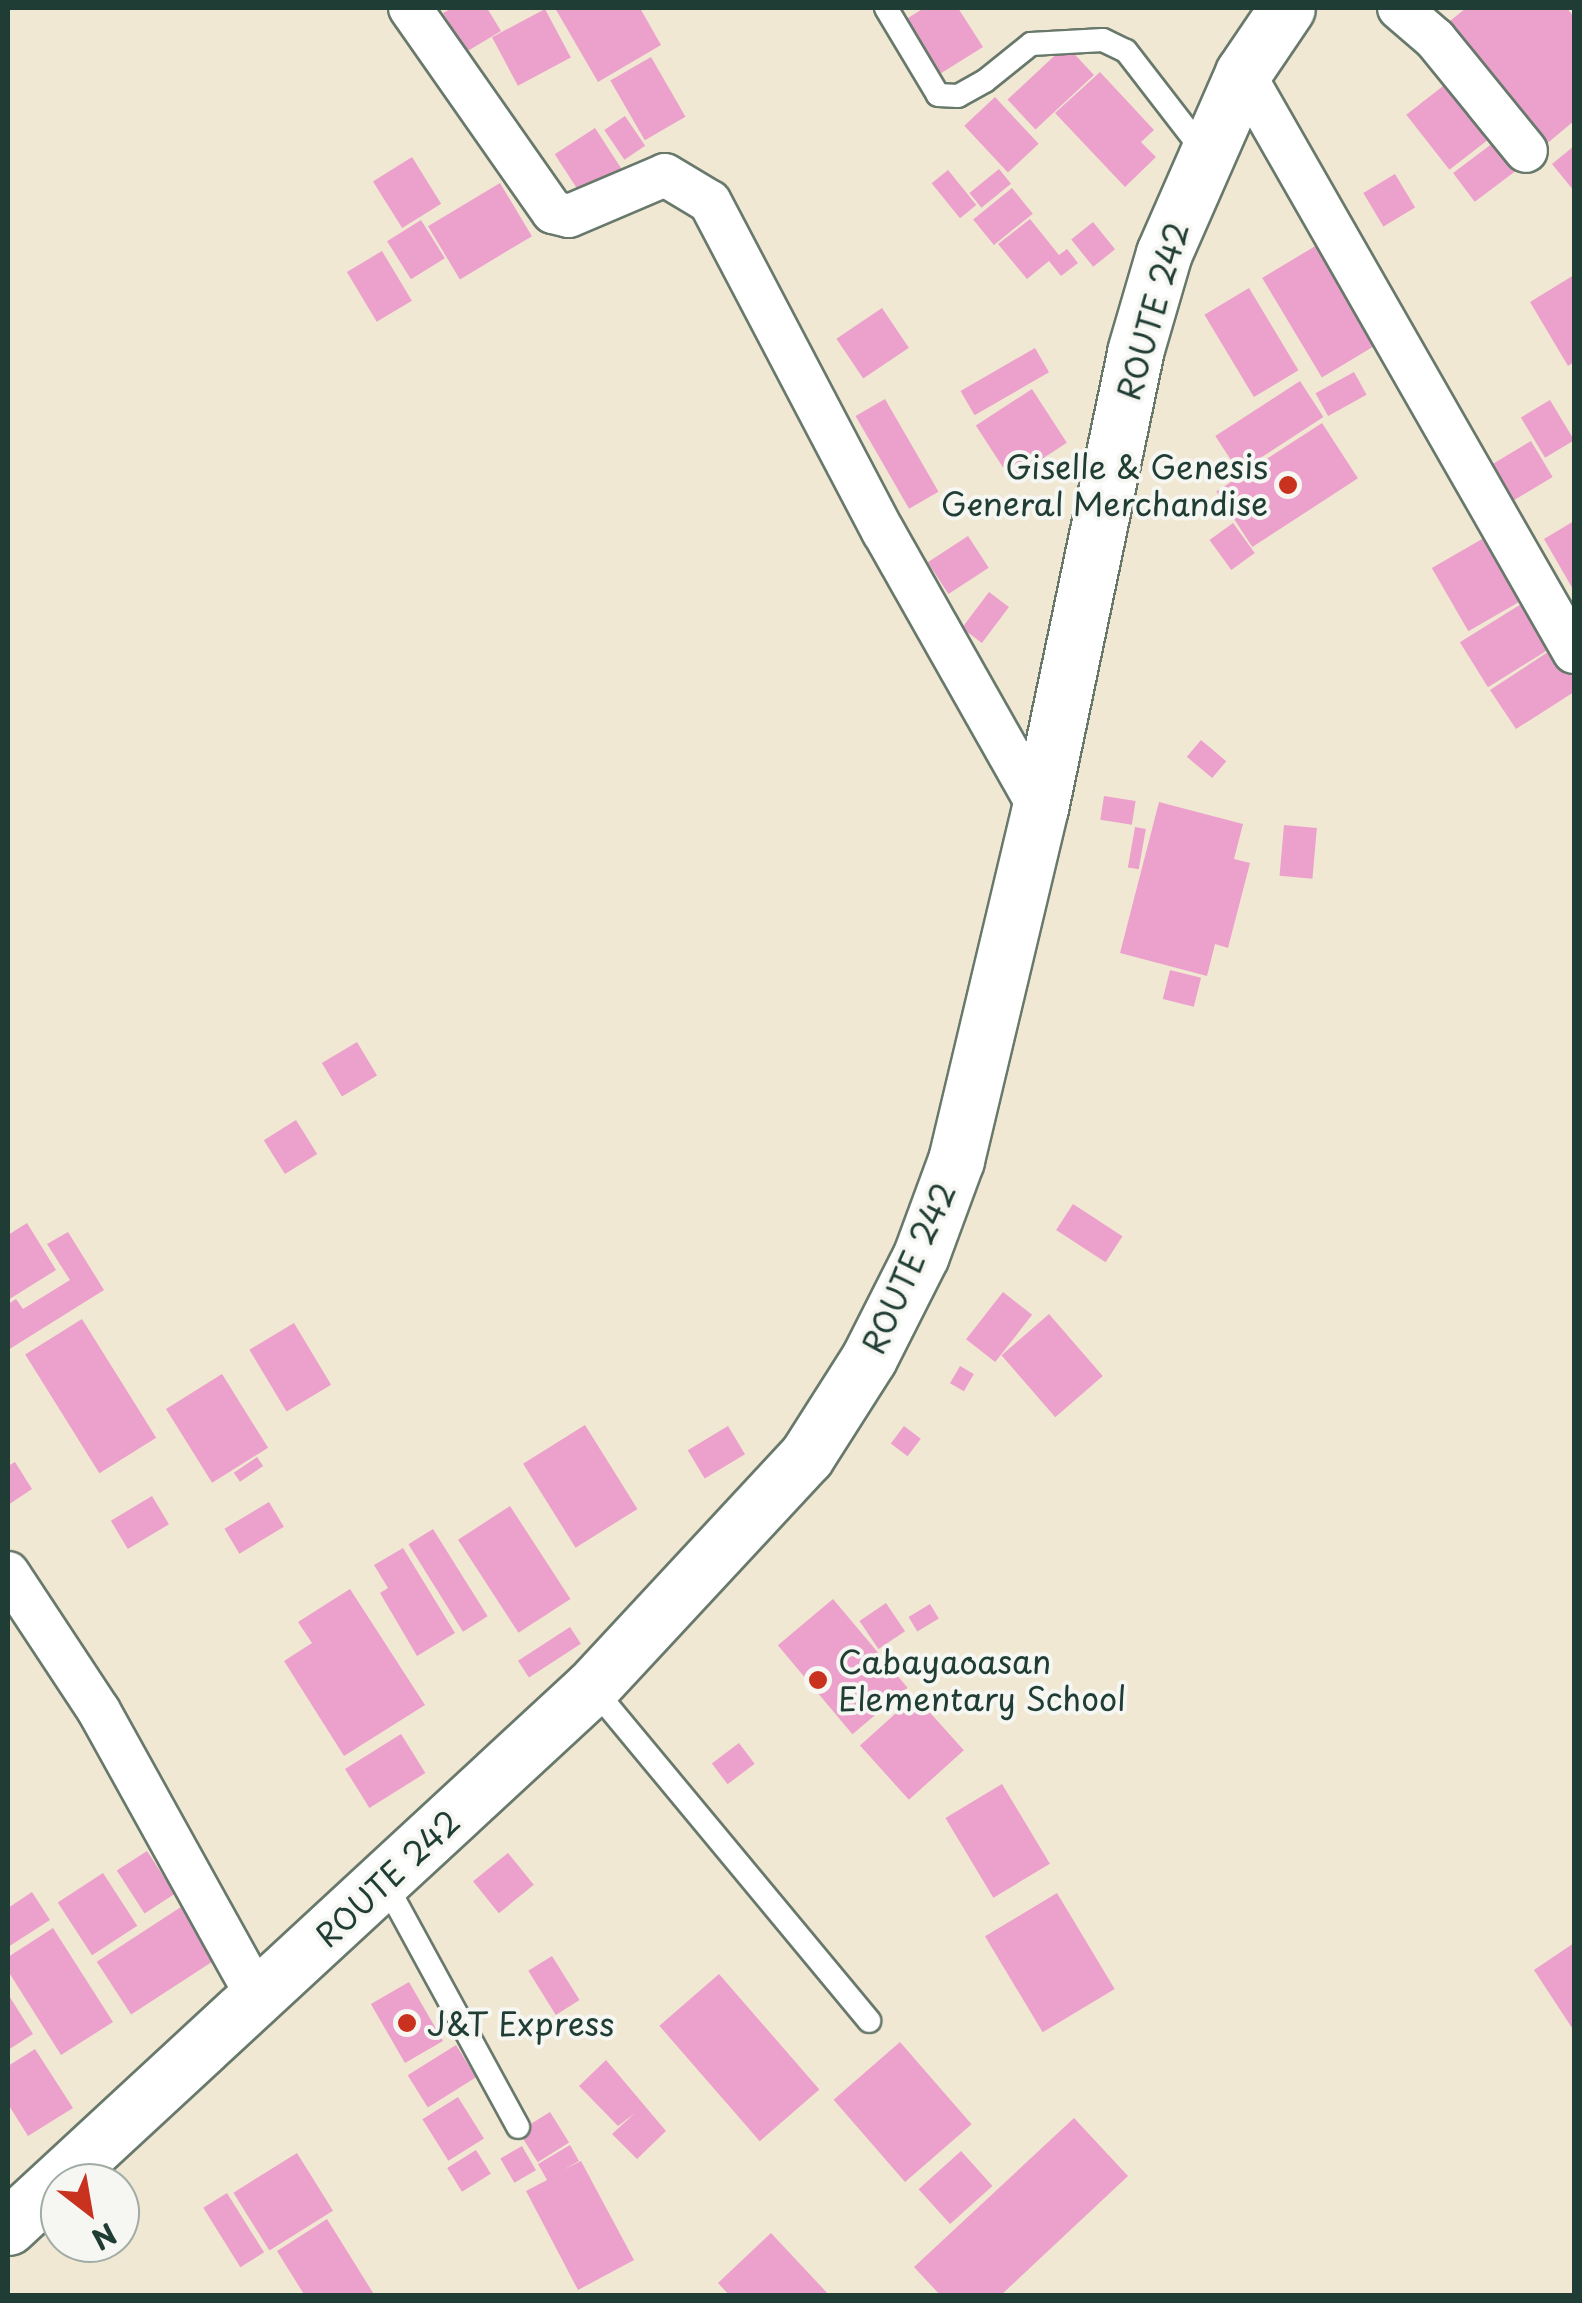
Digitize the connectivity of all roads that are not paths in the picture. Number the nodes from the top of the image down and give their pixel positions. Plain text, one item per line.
1 (410, 8) edge
2 (886, 8) edge
3 (1287, 8) edge
4 (1399, 8) edge
5 (1243, 73) junction
6 (1526, 150) dead end
7 (1204, 152) junction
8 (1574, 652) edge
9 (1040, 808) junction
10 (8, 1572) edge
11 (592, 1688) junction
12 (384, 1881) junction
13 (258, 1998) junction
14 (869, 2021) dead end
15 (518, 2127) dead end
16 (8, 2227) edge

1 - 9 street
2 - 7 lane
3 - 5 main road, ROUTE 242
4 - 6 street
5 - 7 main road, ROUTE 242
5 - 8 street
7 - 9 main road, ROUTE 242
9 - 11 main road, ROUTE 242
10 - 13 street
11 - 12 main road, ROUTE 242
11 - 14 lane
12 - 13 main road, ROUTE 242
12 - 15 lane
13 - 16 main road, ROUTE 242

